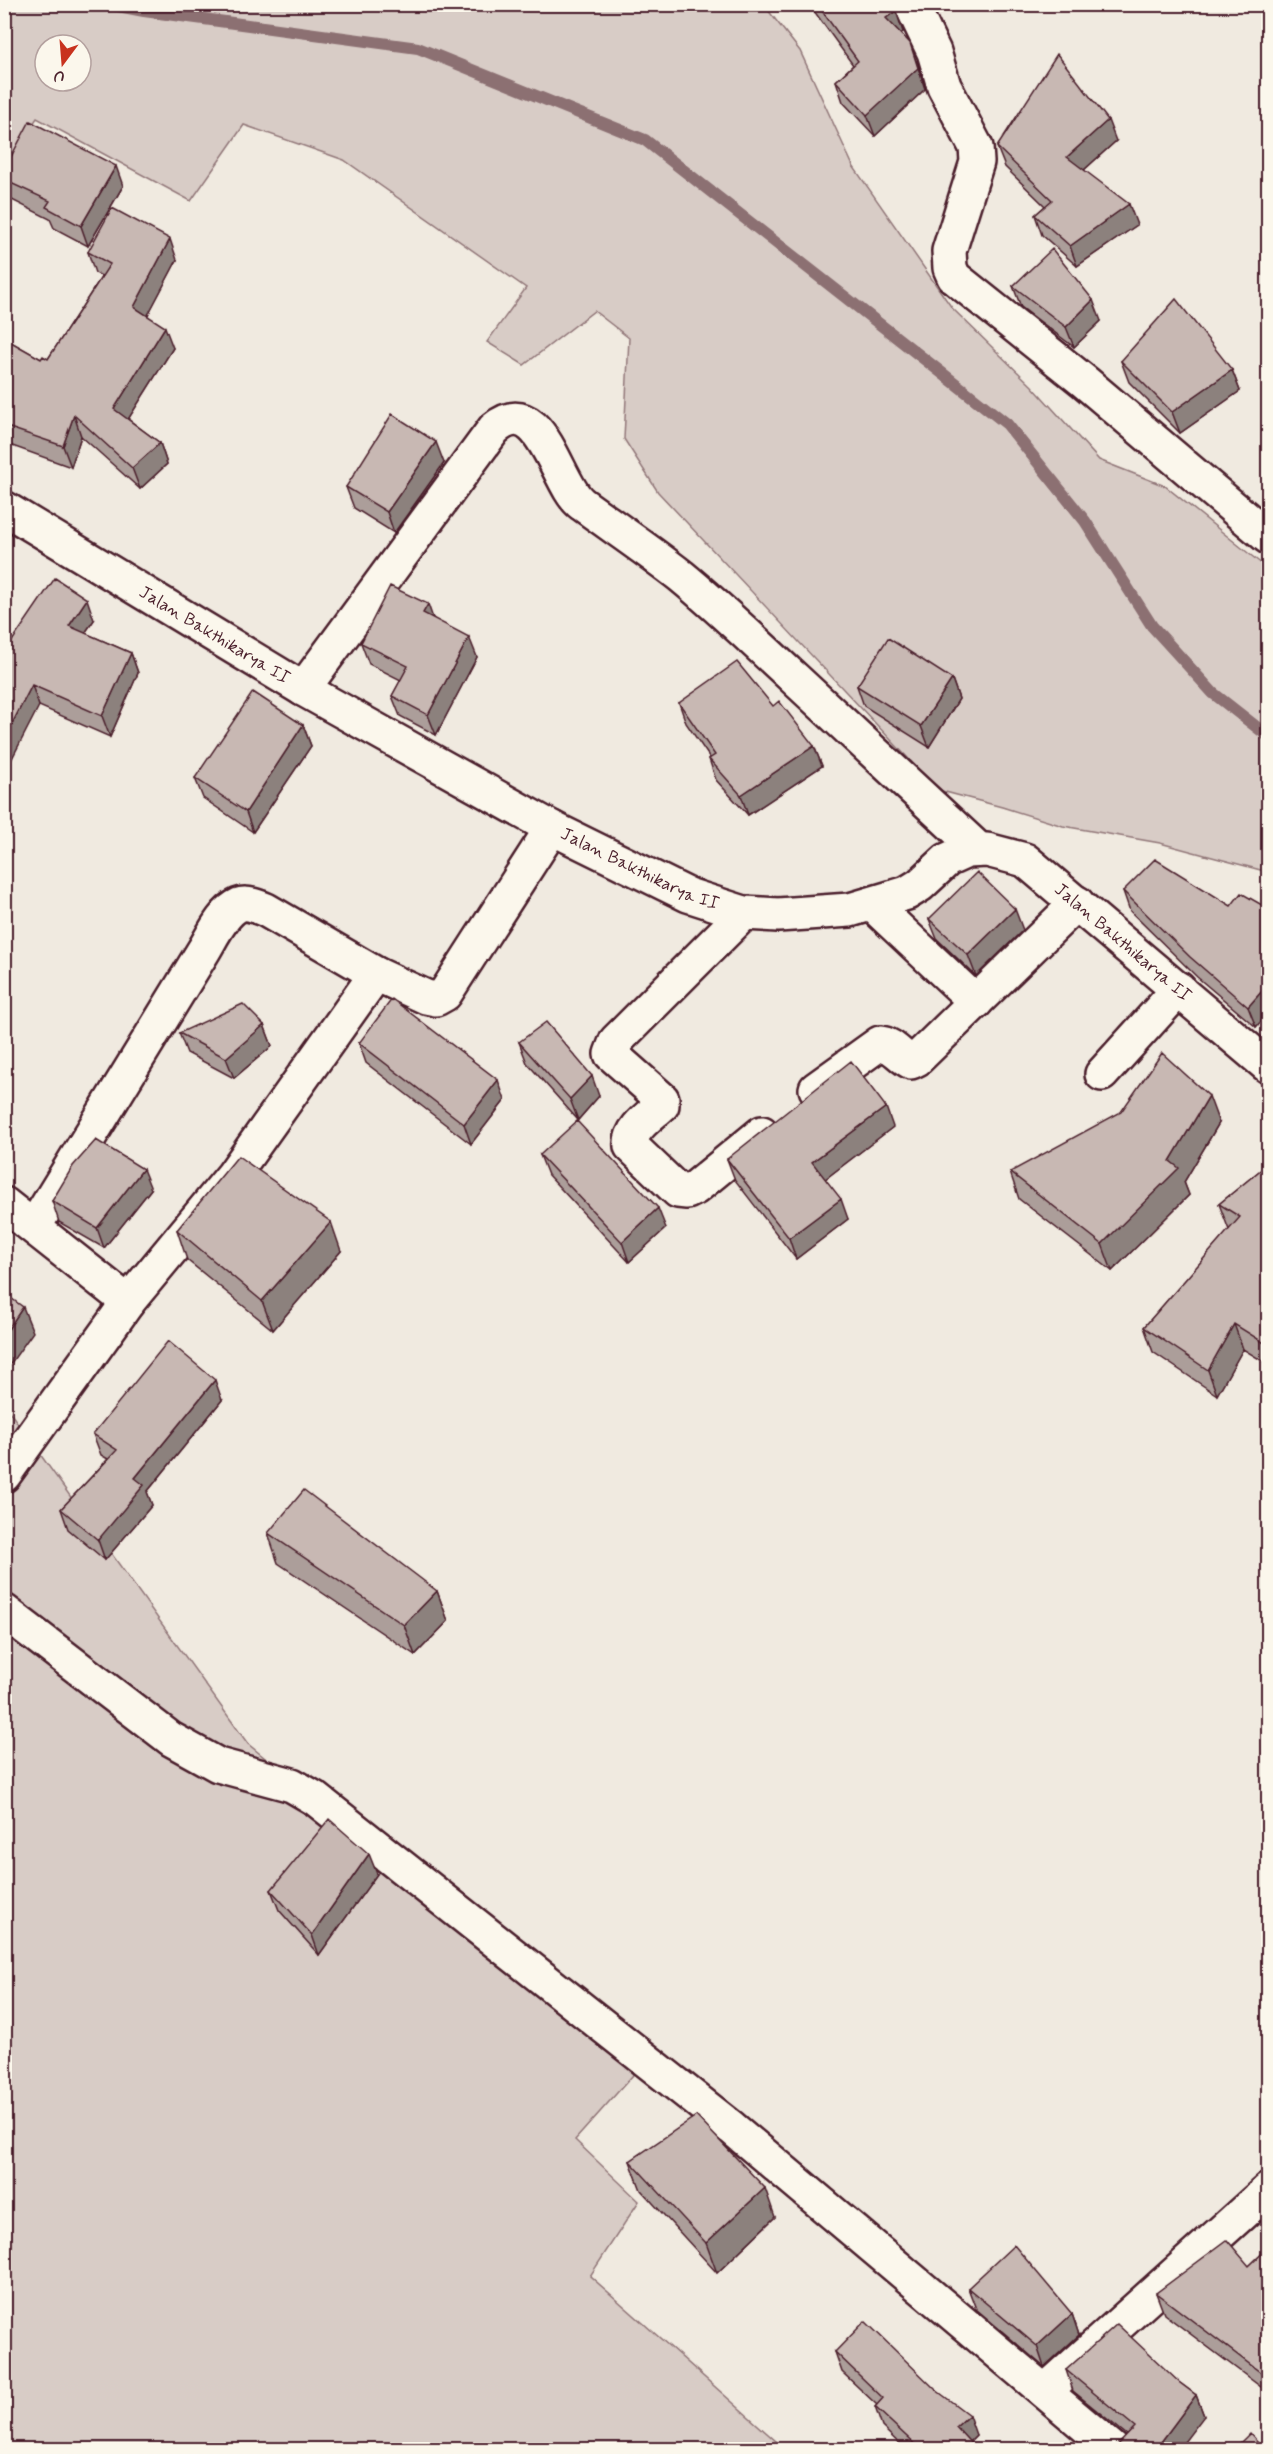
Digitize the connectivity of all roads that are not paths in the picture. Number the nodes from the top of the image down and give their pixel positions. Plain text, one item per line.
1 (911, 4) edge
2 (7, 516) edge
3 (1269, 537) edge
4 (303, 689) junction
5 (552, 828) junction
6 (978, 849) junction
7 (1077, 903) junction
8 (872, 904) junction
9 (744, 913) junction
10 (376, 974) junction
11 (1179, 989) junction
12 (976, 1002) junction
13 (1269, 1066) edge
14 (1102, 1074) dead end
15 (4, 1204) edge
16 (34, 1227) junction
17 (128, 1302) junction
18 (4, 1475) edge
19 (4, 1611) edge
20 (1269, 2190) edge
21 (1045, 2391) junction
22 (1114, 2450) edge

1 - 3 street
2 - 4 street, Jalan Bakthikarya II
4 - 5 street, Jalan Bakthikarya II
4 - 6 street
5 - 9 street, Jalan Bakthikarya II
5 - 10 street
6 - 7 street, Jalan Bakthikarya II
6 - 8 street, Jalan Bakthikarya II
7 - 11 street, Jalan Bakthikarya II
7 - 12 street
8 - 9 street, Jalan Bakthikarya II
8 - 12 street
9 - 12 street
10 - 16 street
10 - 17 street
11 - 13 street, Jalan Bakthikarya II
11 - 14 street
15 - 16 street
16 - 17 street
17 - 18 street
19 - 21 street
20 - 21 street
21 - 22 street

